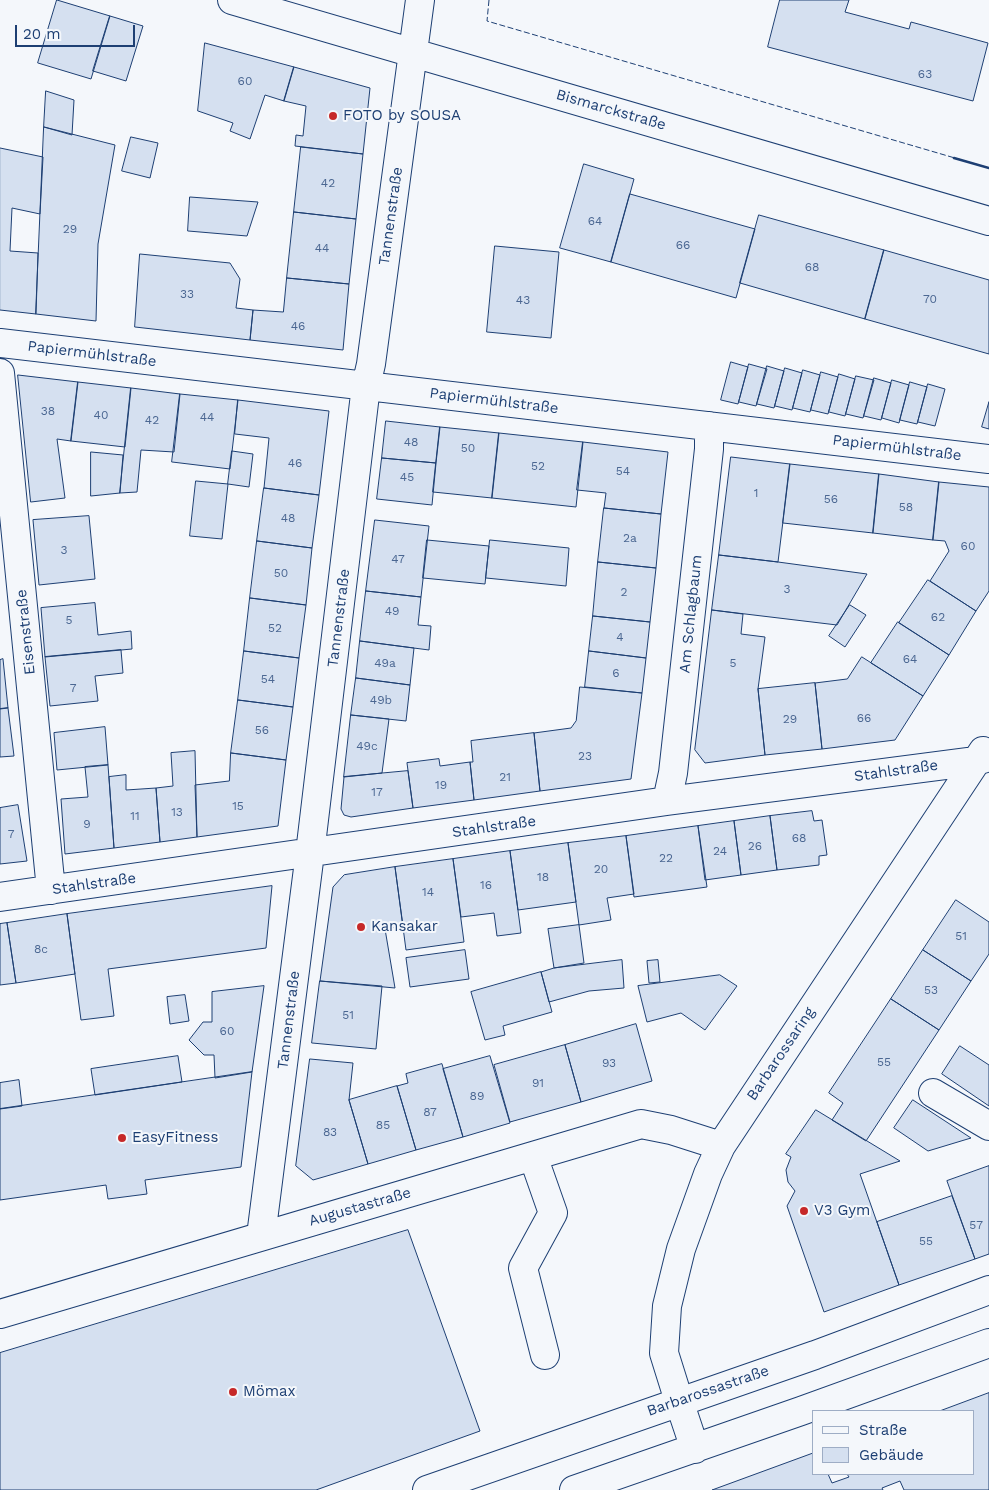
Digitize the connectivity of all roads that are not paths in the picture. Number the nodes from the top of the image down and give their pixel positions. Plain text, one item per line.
1 (232, 0) edge
2 (420, 0) edge
3 (413, 52) junction
4 (989, 221) edge
5 (0, 343) edge
6 (0, 374) edge
7 (366, 386) junction
8 (709, 426) junction
9 (989, 459) edge
10 (986, 759) edge
11 (667, 801) junction
12 (310, 853) junction
13 (51, 890) junction
14 (0, 897) edge
15 (932, 1093) dead end
16 (989, 1126) edge
17 (721, 1146) junction
18 (533, 1156) junction
19 (261, 1236) junction
20 (989, 1290) edge
21 (0, 1314) edge
22 (989, 1343) edge
23 (545, 1354) dead end
24 (679, 1401) junction
25 (694, 1449) junction
26 (426, 1490) edge
27 (574, 1490) edge

1 - 3 street, Bismarckstraße
2 - 3 street, Tannenstraße
3 - 4 street, Bismarckstraße
3 - 7 street, Tannenstraße
5 - 7 street, Papiermühlstraße
6 - 13 street, Eisenstraße
7 - 8 street, Papiermühlstraße
7 - 12 street, Tannenstraße
8 - 9 street, Papiermühlstraße
8 - 11 street, Am Schlagbaum
10 - 11 street, Stahlstraße
10 - 17 street, Barbarossaring
11 - 12 street, Stahlstraße
12 - 13 street, Stahlstraße
12 - 19 street, Tannenstraße
13 - 14 street, Stahlstraße
15 - 16 street
17 - 18 street, Augustastraße
17 - 24 street, Barbarossaring
18 - 19 street, Augustastraße
18 - 23 street
19 - 21 street, Augustastraße
20 - 24 street, Barbarossastraße
22 - 25 street
24 - 25 street, Barbarossaring
24 - 26 street, Barbarossastraße
25 - 27 street

